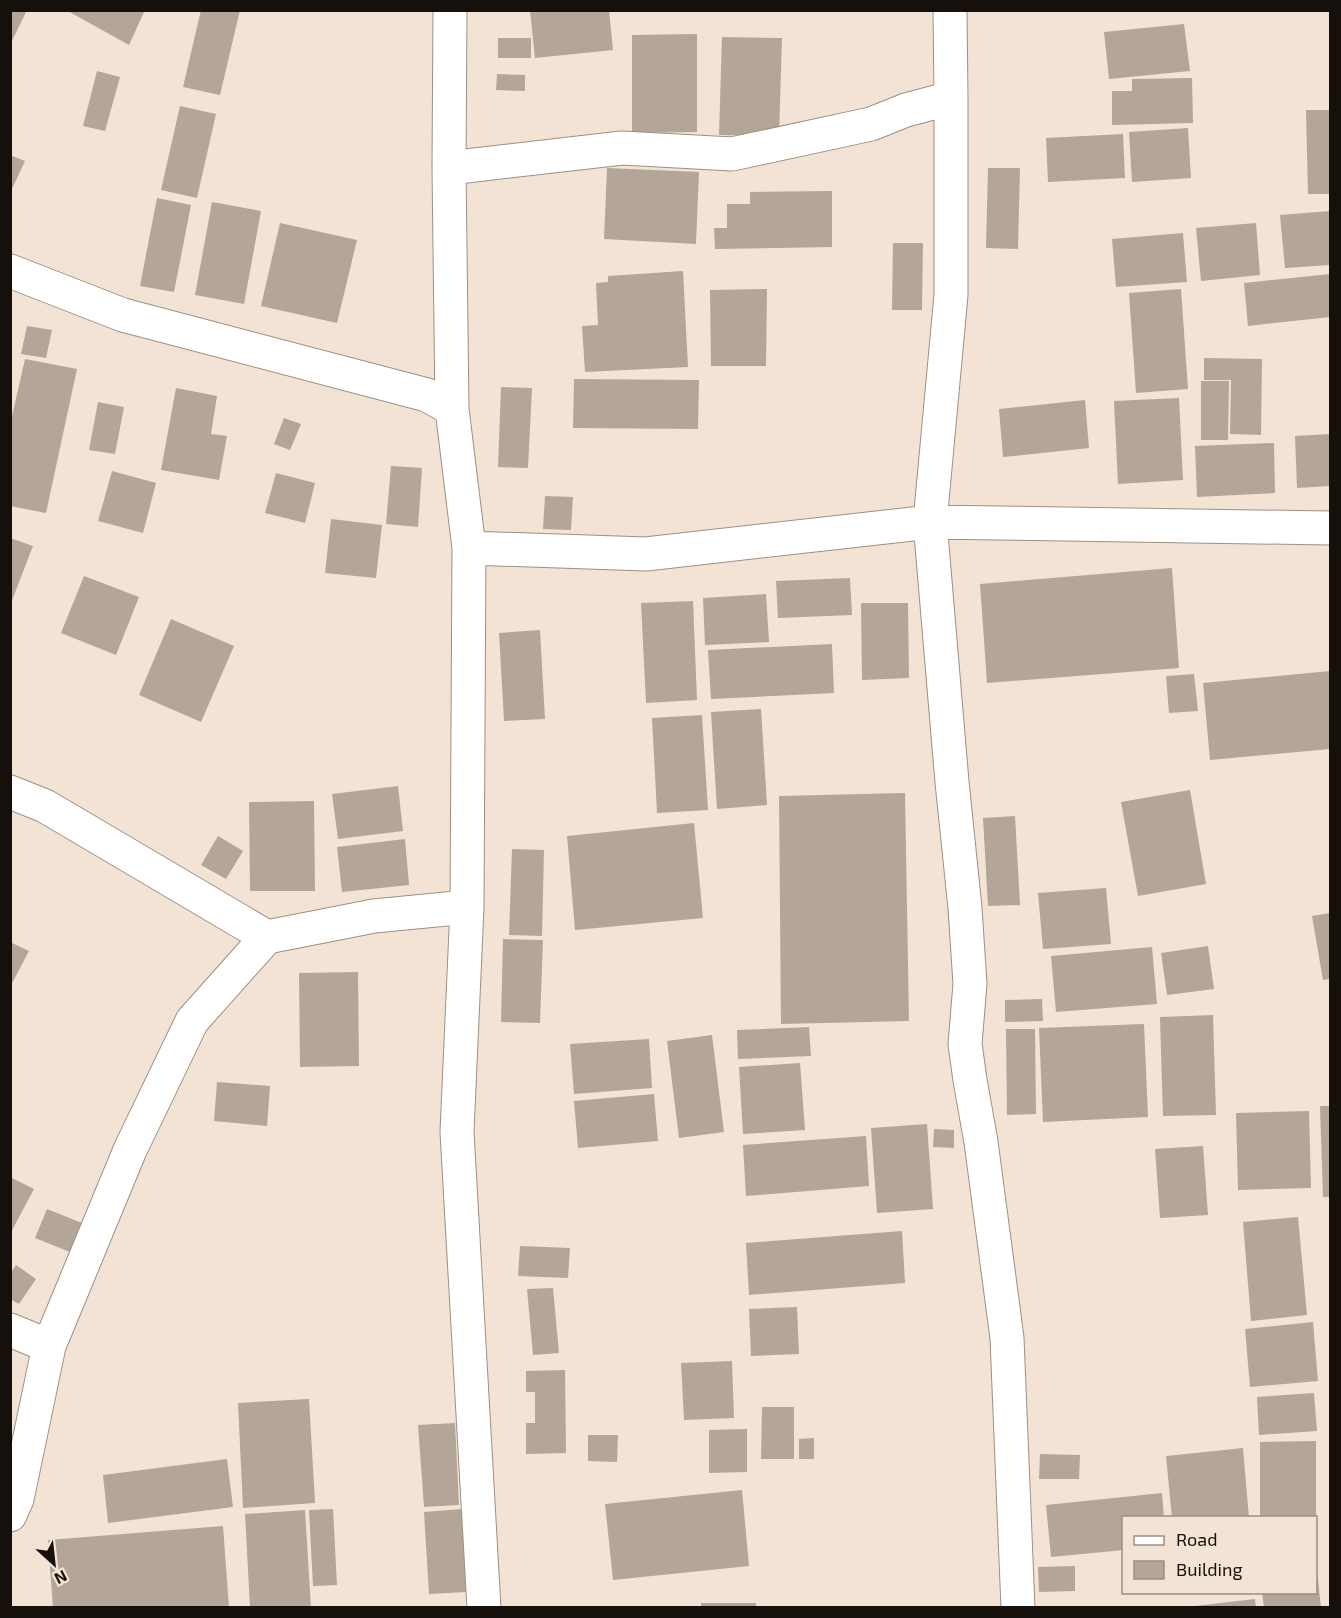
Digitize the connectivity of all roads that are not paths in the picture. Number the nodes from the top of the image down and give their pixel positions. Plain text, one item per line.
1 (450, 10) edge
2 (950, 10) edge
3 (951, 98) junction
4 (449, 168) junction
5 (10, 271) edge
6 (452, 409) junction
7 (930, 522) junction
8 (1330, 528) edge
9 (469, 548) junction
10 (10, 792) edge
11 (467, 907) junction
12 (267, 937) junction
13 (10, 1330) edge
14 (49, 1346) junction
15 (10, 1515) edge
16 (484, 1608) edge
17 (1018, 1608) edge

1 - 4 street
2 - 3 street
3 - 4 street
3 - 7 street
4 - 6 street
5 - 6 street
6 - 9 street
7 - 8 street
7 - 9 street
7 - 17 street
9 - 11 street
10 - 12 street
11 - 12 street
11 - 16 street
12 - 14 street
13 - 14 street
14 - 15 street

